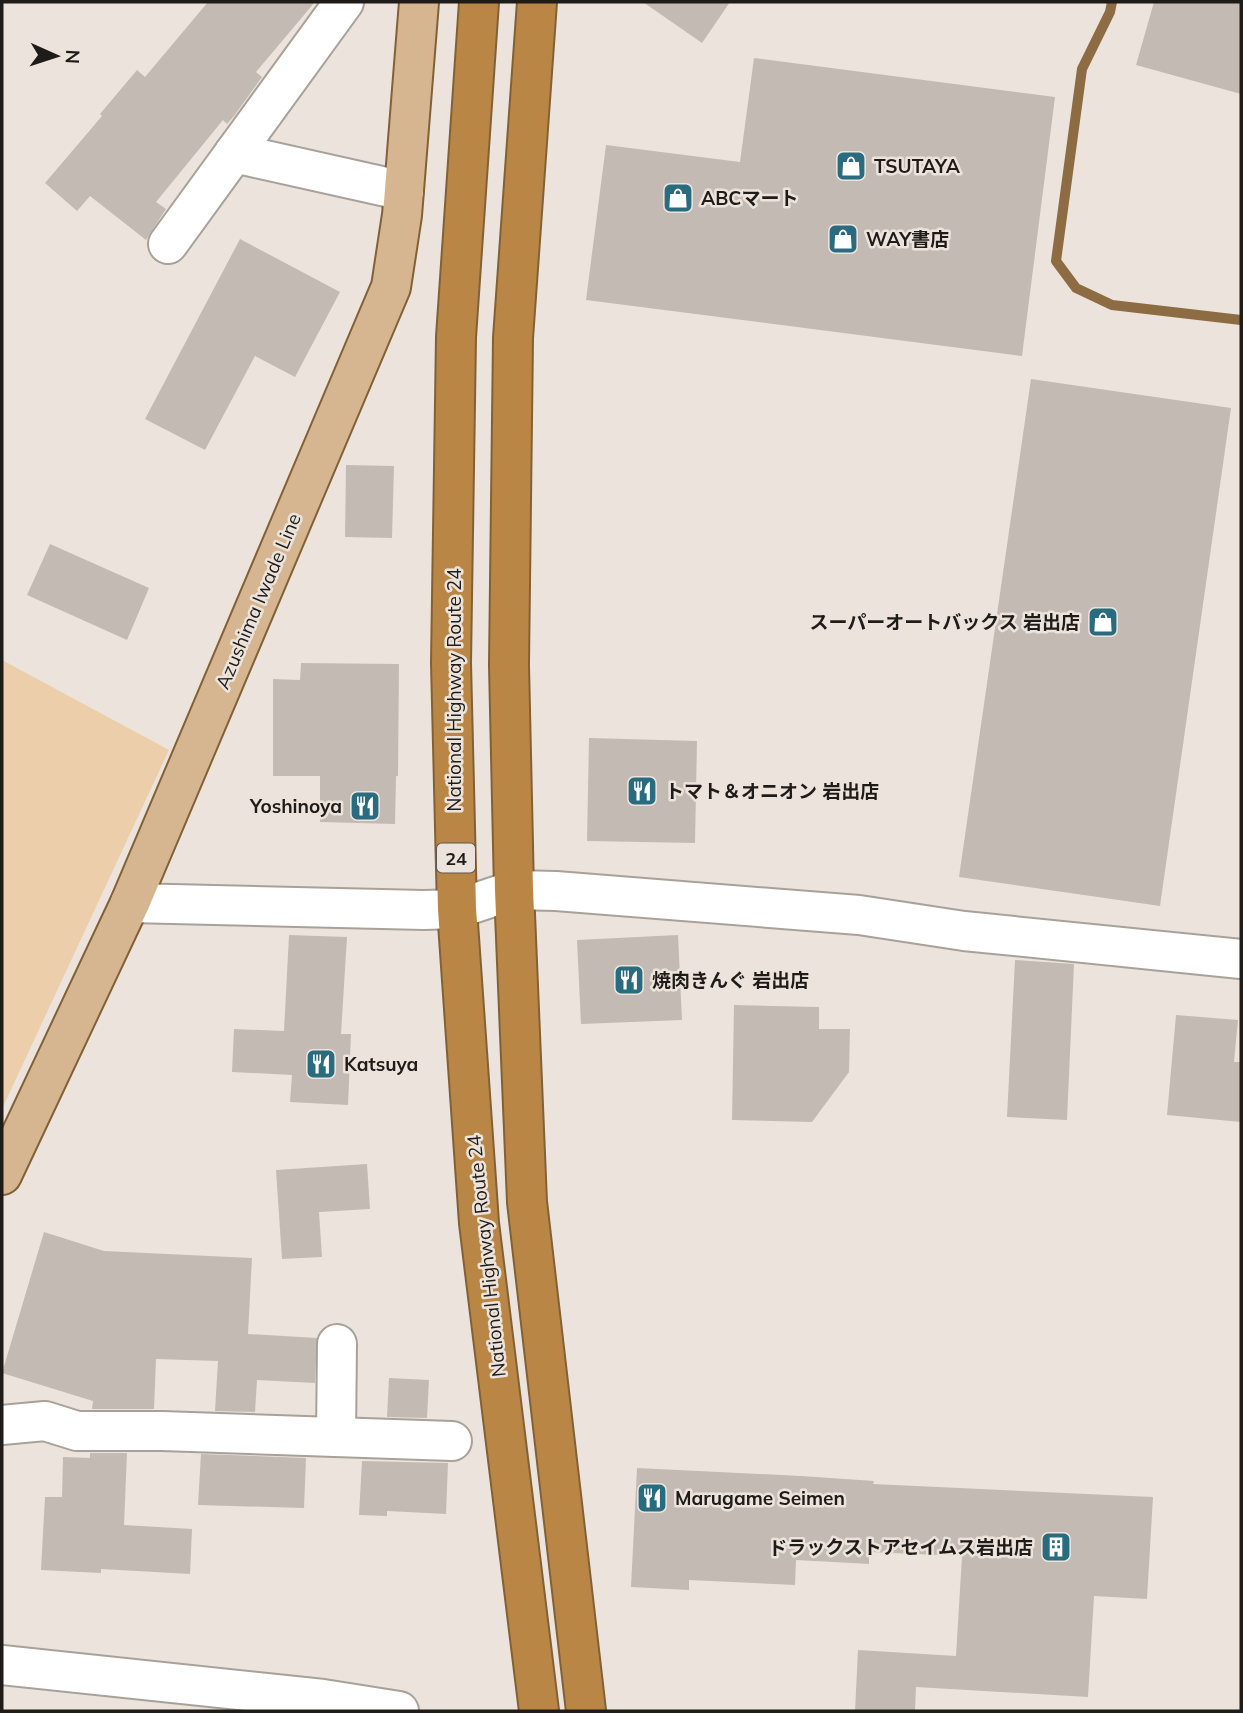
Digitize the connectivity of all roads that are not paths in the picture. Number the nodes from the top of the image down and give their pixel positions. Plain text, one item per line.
1 (344, 2) edge
2 (419, 2) edge
3 (479, 2) edge
4 (537, 2) edge
5 (234, 153) junction
6 (404, 191) junction
7 (168, 244) dead end
8 (514, 890) junction
9 (130, 903) junction
10 (457, 908) junction
11 (1241, 959) edge
12 (2, 1175) edge
13 (337, 1345) dead end
14 (2, 1426) edge
15 (336, 1437) junction
16 (452, 1441) dead end
17 (2, 1665) edge
18 (399, 1711) edge
19 (539, 1711) edge
20 (586, 1711) edge

1 - 5 street
2 - 6 main road, Azushima Iwade Line
3 - 10 highway, National Highway Route 24 / 24
4 - 8 highway
5 - 6 street
5 - 7 street
6 - 9 main road, Azushima Iwade Line
8 - 10 street
8 - 11 street
8 - 20 highway
9 - 10 street
9 - 12 main road, Azushima Iwade Line
10 - 19 highway, National Highway Route 24 / 24
13 - 15 street
14 - 15 street
15 - 16 street
17 - 18 street

